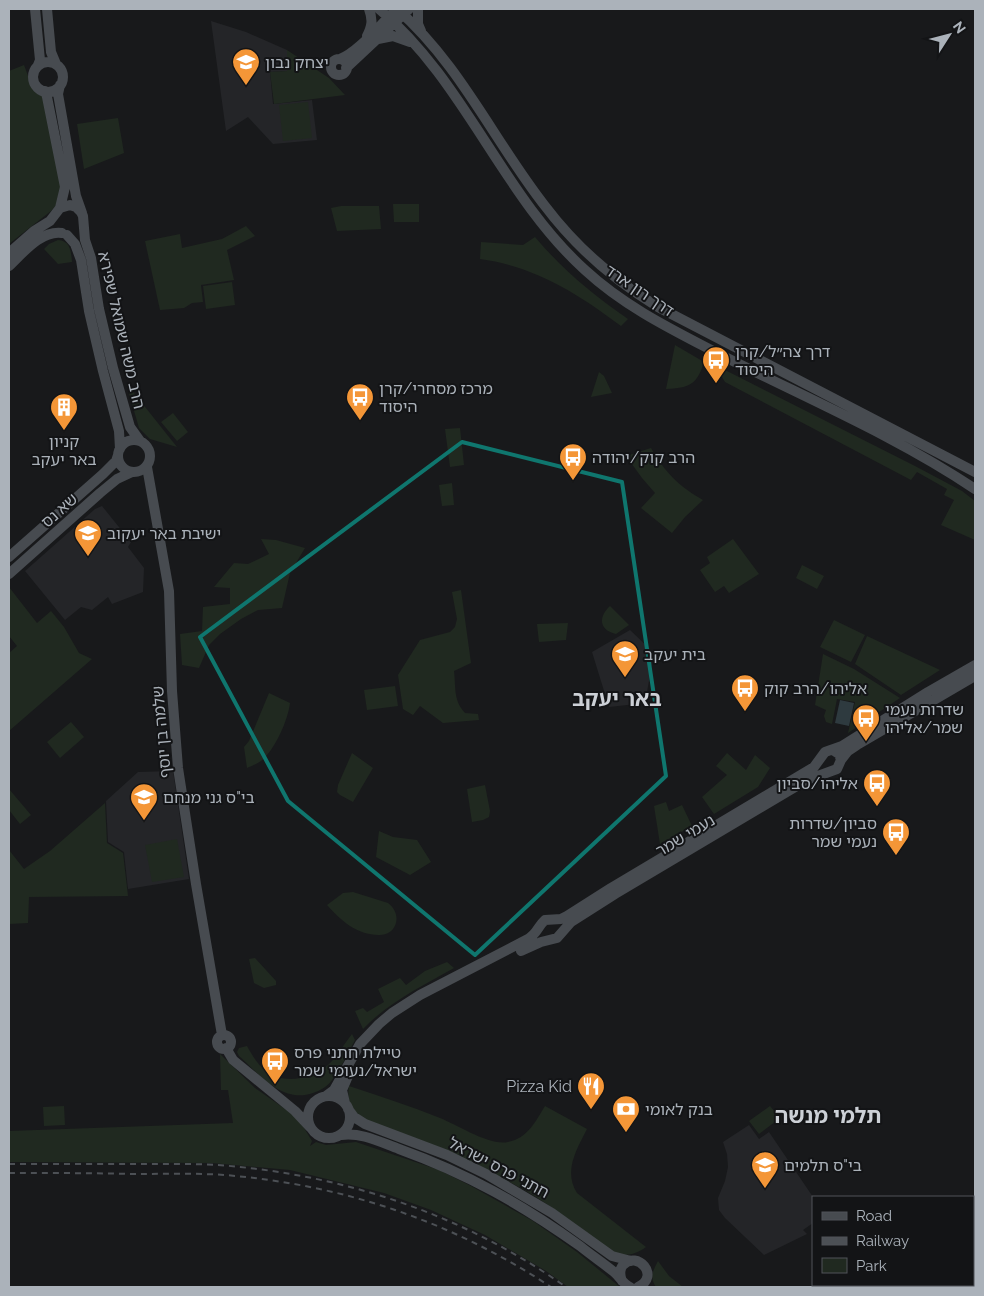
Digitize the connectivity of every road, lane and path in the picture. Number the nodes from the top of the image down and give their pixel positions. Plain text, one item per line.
1 (35, 9) edge
2 (47, 9) edge
3 (369, 9) edge
4 (379, 9) edge
5 (418, 9) edge
6 (400, 10) edge
7 (392, 20) junction
8 (424, 36) junction
9 (371, 39) junction
10 (414, 44) junction
11 (56, 64) junction
12 (343, 64) dead end
13 (38, 65) junction
14 (60, 85) junction
15 (45, 91) junction
16 (58, 210) junction
17 (83, 220) junction
18 (65, 234) junction
19 (9, 253) edge
20 (9, 266) edge
21 (140, 441) junction
22 (119, 452) junction
23 (146, 466) junction
24 (133, 472) junction
25 (975, 472) edge
26 (149, 484) junction
27 (975, 489) edge
28 (9, 557) edge
29 (9, 574) edge
30 (975, 665) edge
31 (975, 676) edge
32 (833, 750) junction
33 (820, 760) junction
34 (841, 760) junction
35 (831, 771) junction
36 (552, 919) junction
37 (540, 928) junction
38 (560, 934) junction
39 (550, 940) junction
40 (274, 1094) junction
41 (326, 1096) junction
42 (315, 1101) junction
43 (347, 1106) junction
44 (311, 1128) junction
45 (341, 1135) junction
46 (631, 1261) junction
47 (626, 1284) edge
48 (648, 1284) edge
49 (638, 1287) edge

1 - 13 main road
2 - 11 main road
3 - 9 main road
4 - 7 main road, דרך רון ארד
5 - 8 main road
6 - 7 main road
6 - 8 main road, דרך רון ארד
7 - 9 main road
7 - 10 main road, דרך רון ארד
8 - 25 main road, דרך רון ארד
9 - 10 main road
9 - 12 main road
10 - 27 main road, דרך רון ארד
11 - 13 main road
11 - 14 main road
13 - 15 main road
14 - 15 main road
14 - 17 main road, הרב משה שמואל שפירא
15 - 16 main road
16 - 17 main road
16 - 18 main road
16 - 19 main road
17 - 18 main road
17 - 21 main road, הרב משה שמואל שפירא
18 - 20 main road
18 - 22 main road, הרב משה שמואל שפירא
21 - 22 main road
21 - 23 main road
22 - 24 main road
22 - 28 main road, שא נס
23 - 24 main road
23 - 26 main road, שלמה בן יוסף
24 - 26 main road
24 - 29 main road, שא נס
26 - 40 main road, שלמה בן יוסף
30 - 32 main road
31 - 34 main road
32 - 33 main road
32 - 34 main road
33 - 35 main road
33 - 36 main road, נעמי שמר
34 - 35 main road
35 - 38 main road, נעמי שמר
36 - 37 main road, נעמי שמר
36 - 38 main road
37 - 39 main road
37 - 41 main road, נעמי שמר
38 - 39 main road, נעמי שמר
39 - 43 main road, נעמי שמר
40 - 42 main road
40 - 44 main road
41 - 42 main road
41 - 43 main road
42 - 44 main road
43 - 45 main road
43 - 46 main road, חתני פרס ישראל
44 - 45 main road
45 - 47 main road, חתני פרס ישראל
46 - 47 main road
46 - 48 main road
48 - 49 main road

